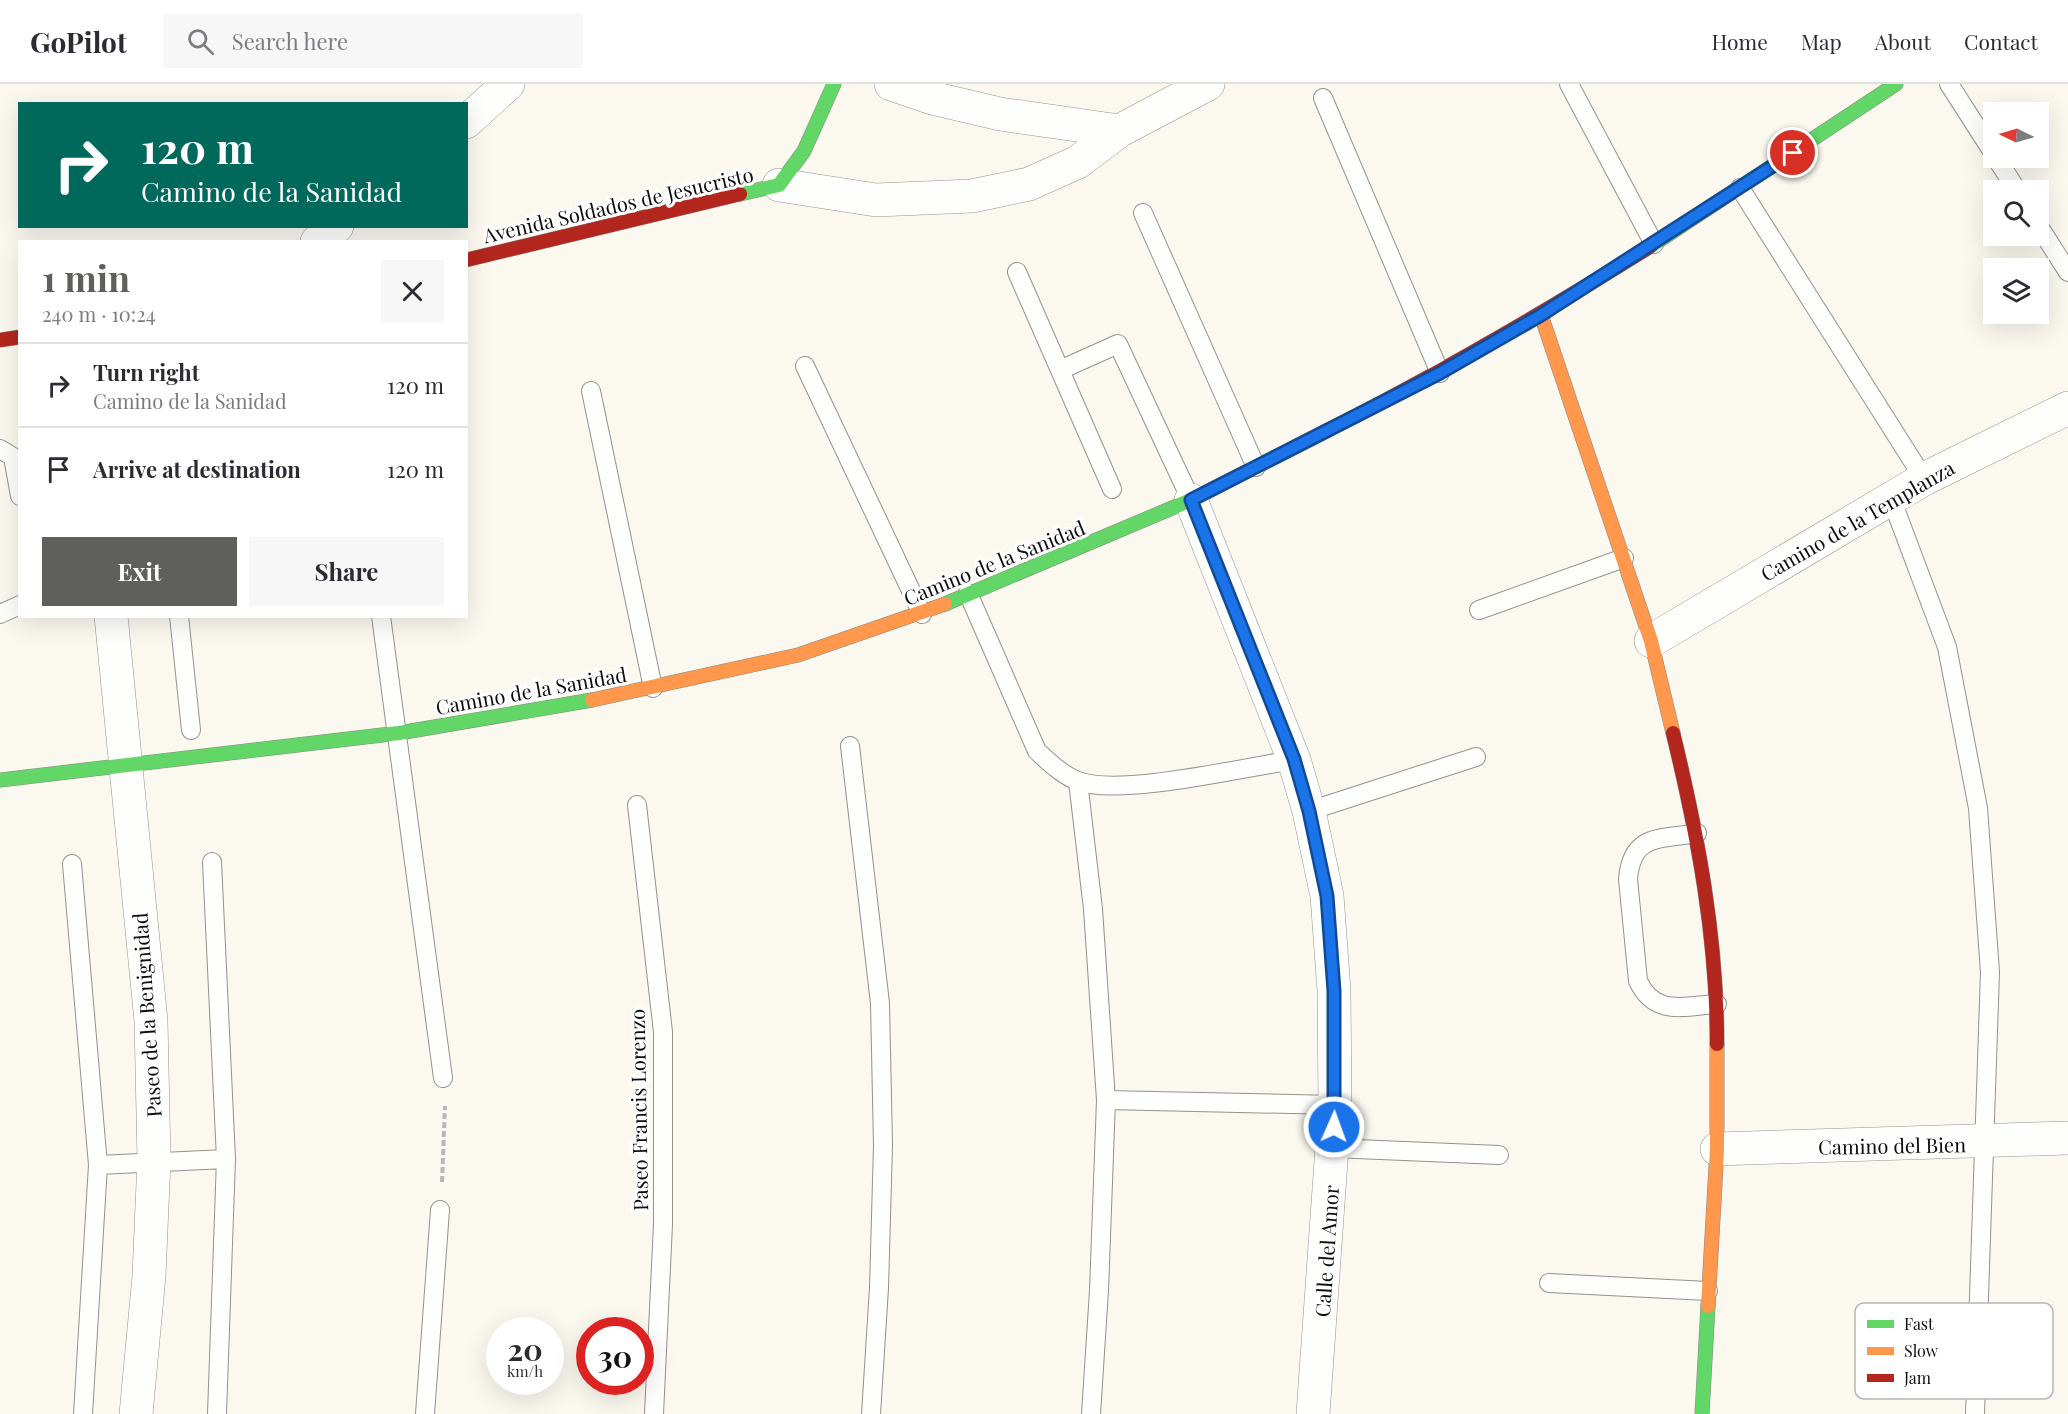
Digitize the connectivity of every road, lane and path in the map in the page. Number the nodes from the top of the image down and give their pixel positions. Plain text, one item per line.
1 (508, 84) edge
2 (834, 84) edge
3 (891, 84) edge
4 (1208, 84) edge
5 (1569, 84) edge
6 (1949, 84) edge
7 (1884, 87) edge
8 (1170, 94) edge
9 (1323, 98) dead end
10 (468, 120) edge
11 (1119, 130) junction
12 (1983, 137) edge
13 (779, 185) junction
14 (1740, 188) junction
15 (1143, 213) dead end
16 (334, 228) edge
17 (320, 240) edge
18 (2049, 242) edge
19 (1654, 244) junction
20 (468, 260) edge
21 (1017, 272) dead end
22 (2068, 272) edge
23 (1541, 315) junction
24 (18, 337) edge
25 (0, 340) edge
26 (805, 366) dead end
27 (1060, 370) junction
28 (1440, 373) junction
29 (591, 391) dead end
30 (2068, 408) edge
31 (0, 449) edge
32 (1256, 466) junction
33 (1924, 479) junction
34 (18, 485) edge
35 (1112, 489) dead end
36 (1891, 498) junction
37 (1191, 500) junction
38 (1624, 558) junction
39 (968, 593) junction
40 (18, 606) edge
41 (1479, 610) dead end
42 (0, 614) edge
43 (922, 614) junction
44 (111, 618) edge
45 (179, 618) edge
46 (381, 618) edge
47 (1651, 641) junction
48 (653, 687) junction
49 (191, 730) dead end
50 (399, 733) junction
51 (850, 746) dead end
52 (1476, 757) dead end
53 (1294, 759) junction
54 (126, 764) junction
55 (0, 780) edge
56 (1078, 782) junction
57 (637, 806) dead end
58 (1309, 811) junction
59 (1697, 833) junction
60 (212, 862) dead end
61 (72, 864) dead end
62 (1718, 1004) junction
63 (443, 1078) joint
64 (1106, 1100) junction
65 (1335, 1106) junction
66 (2068, 1138) edge
67 (1986, 1142) junction
68 (1333, 1148) junction
69 (1717, 1149) junction
70 (1498, 1155) dead end
71 (226, 1159) junction
72 (154, 1160) junction
73 (98, 1164) junction
74 (440, 1210) joint
75 (1549, 1283) dead end
76 (1708, 1291) junction
77 (1979, 1303) edge
78 (1976, 1399) edge
79 (83, 1414) edge
80 (136, 1414) edge
81 (217, 1414) edge
82 (425, 1414) edge
83 (654, 1414) edge
84 (871, 1414) edge
85 (1091, 1414) edge
86 (1313, 1414) edge
87 (1702, 1414) edge
88 (1975, 1414) edge

1 - 10 street
2 - 13 street
3 - 11 street
4 - 8 street
5 - 19 lane
6 - 12 lane
7 - 14 street, Camino de la Sanidad
8 - 11 street
9 - 28 lane
11 - 13 street
13 - 20 street, Avenida Soldados de Jesucristo
14 - 19 street, Camino de la Sanidad
14 - 33 lane
15 - 32 lane
16 - 17 street
18 - 22 lane
19 - 23 street, Camino de la Sanidad
21 - 27 lane
23 - 28 street, Camino de la Sanidad
23 - 38 street
24 - 25 street
26 - 43 lane
27 - 35 lane
27 - 37 lane
28 - 32 street, Camino de la Sanidad
29 - 48 lane
30 - 33 street, Camino de la Templanza
31 - 34 lane
32 - 37 street, Camino de la Sanidad
33 - 36 street, Camino de la Templanza
36 - 47 street, Camino de la Templanza
36 - 67 lane
37 - 39 street, Camino de la Sanidad
37 - 53 street, Calle del Amor
38 - 41 lane
38 - 47 street
39 - 43 street, Camino de la Sanidad
39 - 56 lane
40 - 42 lane
43 - 48 street, Camino de la Sanidad
44 - 54 street, Paseo de la Benignidad
45 - 49 lane
46 - 50 lane
47 - 59 street
48 - 50 street, Camino de la Sanidad
50 - 54 street, Camino de la Sanidad
50 - 63 lane
51 - 84 lane
52 - 58 lane
53 - 56 lane
53 - 58 street, Calle del Amor
54 - 55 street, Camino de la Sanidad
54 - 72 street, Paseo de la Benignidad
56 - 64 lane
57 - 83 lane, Paseo Francis Lorenzo
58 - 65 street, Calle del Amor
59 - 62 street
59 - 62 lane
60 - 71 lane
61 - 73 lane
62 - 69 street
63 - 74 path
64 - 65 lane
64 - 85 lane
65 - 68 street, Calle del Amor
66 - 67 street, Camino del Bien
67 - 69 street, Camino del Bien
67 - 77 lane
68 - 70 lane
68 - 86 street, Calle del Amor
69 - 76 street
71 - 72 lane
71 - 81 lane
72 - 73 lane
72 - 80 street, Paseo de la Benignidad
73 - 79 lane
74 - 82 lane
75 - 76 lane
76 - 87 street
78 - 88 lane

